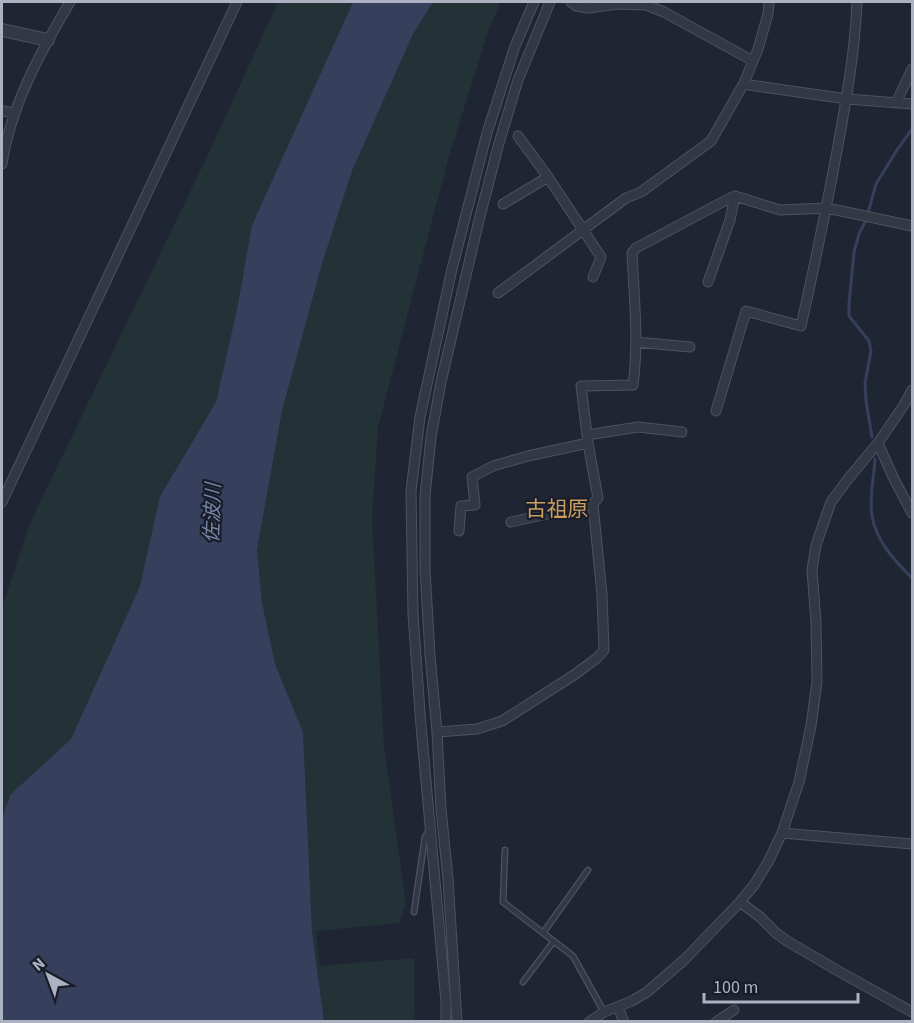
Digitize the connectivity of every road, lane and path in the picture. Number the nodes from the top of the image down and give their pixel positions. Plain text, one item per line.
1 (70, 2) edge
2 (237, 2) edge
3 (534, 2) edge
4 (550, 2) edge
5 (572, 2) edge
6 (769, 2) edge
7 (857, 2) edge
8 (2, 30) edge
9 (48, 40) junction
10 (753, 61) junction
11 (912, 69) edge
12 (744, 83) junction
13 (847, 99) junction
14 (896, 103) junction
15 (912, 104) edge
16 (2, 111) edge
17 (15, 113) junction
18 (518, 136) dead end
19 (2, 164) edge
20 (548, 177) junction
21 (735, 196) junction
22 (503, 204) dead end
23 (827, 208) junction
24 (912, 226) edge
25 (584, 230) junction
26 (593, 277) dead end
27 (708, 282) dead end
28 (498, 293) dead end
29 (636, 342) junction
30 (690, 346) dead end
31 (912, 390) edge
32 (908, 405) edge
33 (716, 411) dead end
34 (682, 432) dead end
35 (587, 439) junction
36 (878, 443) junction
37 (2, 502) edge
38 (592, 504) junction
39 (912, 513) edge
40 (511, 522) dead end
41 (459, 531) dead end
42 (437, 732) junction
43 (430, 830) junction
44 (782, 833) junction
45 (912, 844) edge
46 (505, 850) dead end
47 (588, 870) dead end
48 (740, 902) junction
49 (414, 912) dead end
50 (543, 933) junction
51 (554, 941) junction
52 (523, 982) dead end
53 (618, 1007) junction
54 (734, 1010) dead end
55 (604, 1012) junction
56 (912, 1012) edge
57 (446, 1022) edge
58 (457, 1022) edge
59 (589, 1022) edge
60 (624, 1022) edge
61 (716, 1022) edge

1 - 9 street
2 - 37 street
3 - 43 street
4 - 42 street
5 - 10 street
6 - 10 street
7 - 13 street
8 - 9 street
9 - 17 street
10 - 12 street
11 - 14 street
12 - 13 street
12 - 25 street
13 - 14 street
13 - 23 street
14 - 15 street
16 - 17 street
17 - 19 street
18 - 20 street
20 - 22 street
20 - 25 street
21 - 23 street
21 - 27 street
21 - 29 street
23 - 24 street
23 - 33 street
25 - 26 street
25 - 28 street
29 - 30 street
29 - 35 street
31 - 32 street
32 - 36 street
34 - 35 street
35 - 38 street
35 - 41 street
36 - 39 street
36 - 44 street
38 - 40 street
38 - 42 street
42 - 58 street
43 - 49 lane
43 - 57 street
44 - 45 street
44 - 48 street
46 - 50 lane
47 - 50 lane
48 - 53 street
48 - 56 street
50 - 51 lane
51 - 52 lane
51 - 55 lane
53 - 55 street
53 - 60 street
54 - 61 street
55 - 59 street

